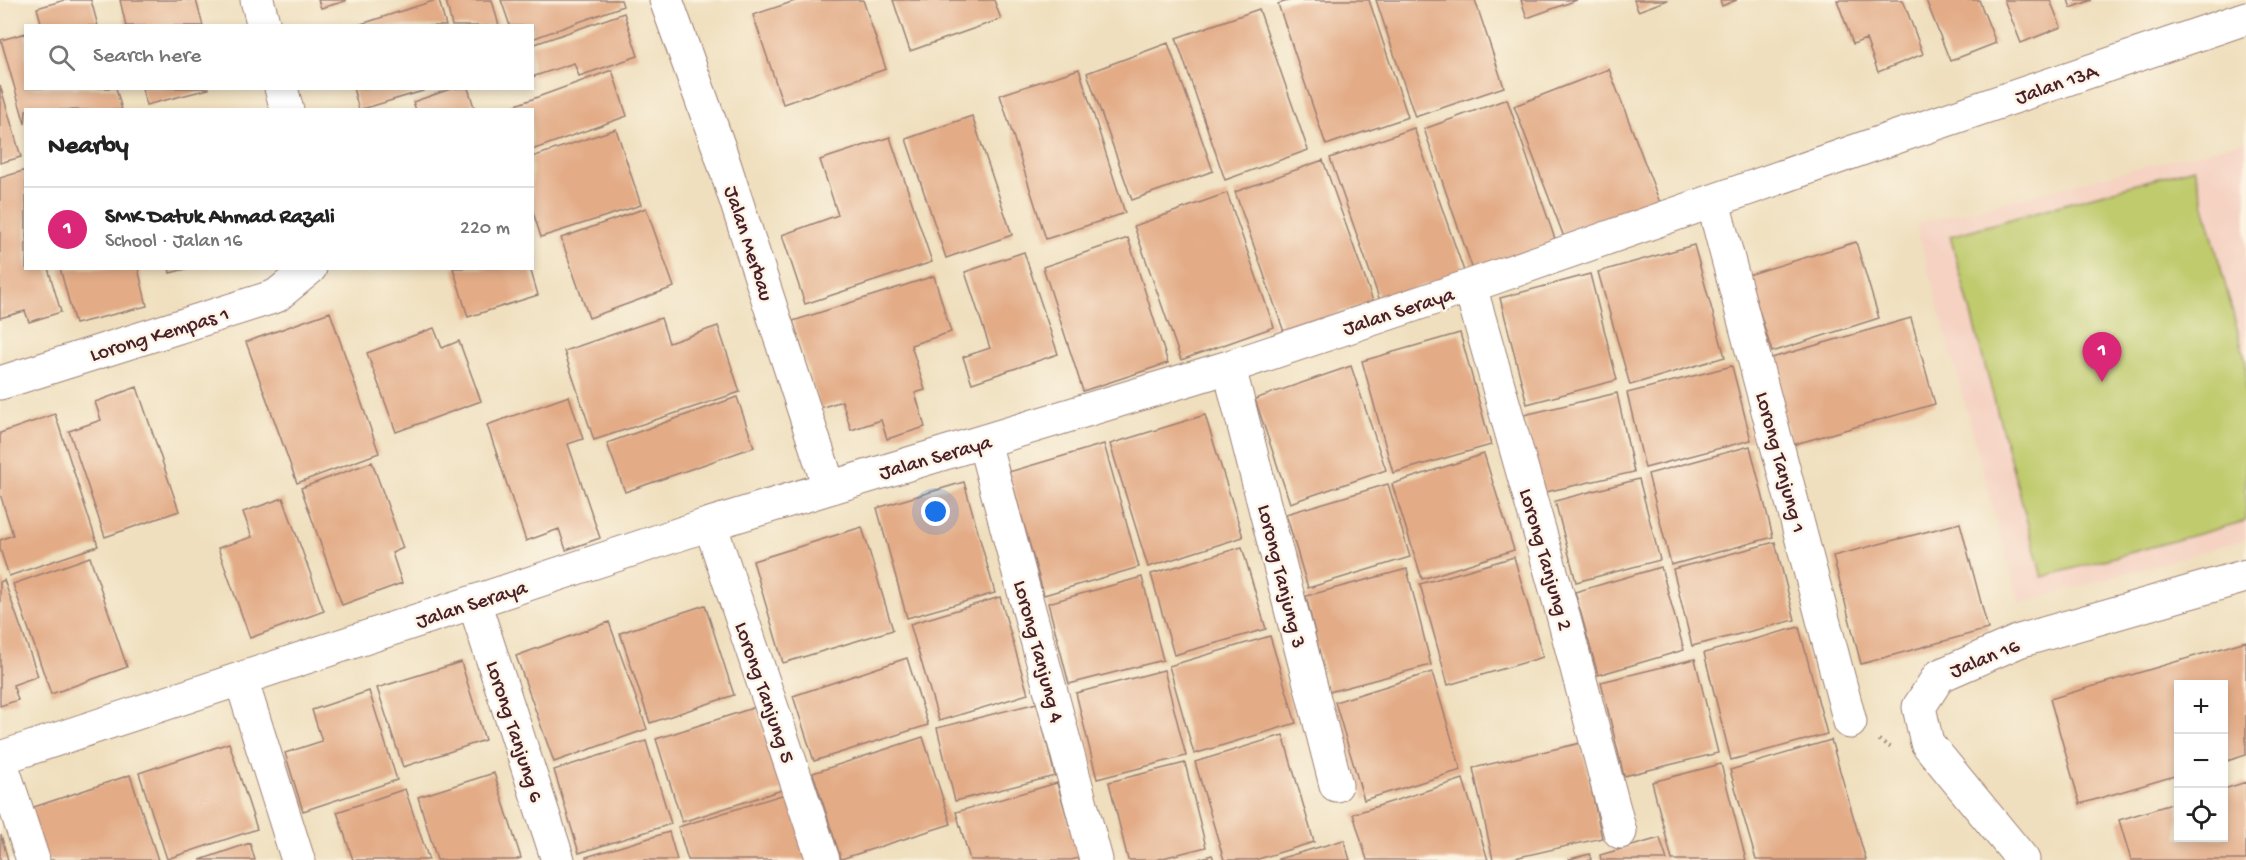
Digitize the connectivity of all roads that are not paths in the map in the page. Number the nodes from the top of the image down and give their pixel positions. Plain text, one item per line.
1 (258, 0) edge
2 (666, 0) edge
3 (2246, 18) edge
4 (264, 24) edge
5 (282, 90) edge
6 (286, 108) edge
7 (1867, 147) joint
8 (1713, 202) junction
9 (308, 270) edge
10 (1470, 286) junction
11 (1229, 367) junction
12 (0, 383) edge
13 (984, 442) junction
14 (829, 487) junction
15 (710, 524) junction
16 (2246, 576) edge
17 (474, 602) junction
18 (241, 679) junction
19 (1850, 722) dead end
20 (0, 759) edge
21 (1336, 785) dead end
22 (1620, 832) dead end
23 (33, 860) edge
24 (298, 860) edge
25 (558, 860) edge
26 (823, 860) edge
27 (1096, 860) edge
28 (2023, 860) edge

1 - 4 street
2 - 14 street, Jalan Merbau
3 - 7 street, Jalan 13A
5 - 6 street
7 - 8 street, Jalan Seraya
8 - 10 street, Jalan Seraya
8 - 19 street, Lorong Tanjung 1
9 - 12 street, Lorong Kempas 1
10 - 11 street, Jalan Seraya
10 - 22 street, Lorong Tanjung 2
11 - 13 street, Jalan Seraya
11 - 21 street, Lorong Tanjung 3
13 - 14 street, Jalan Seraya
13 - 27 street, Lorong Tanjung 4
14 - 15 street, Jalan Seraya
15 - 17 street, Jalan Seraya
15 - 26 street, Lorong Tanjung 5
16 - 28 street, Jalan 16
17 - 18 street, Jalan Seraya
17 - 25 street, Lorong Tanjung 6
18 - 20 street, Jalan Seraya
18 - 24 street
20 - 23 street

